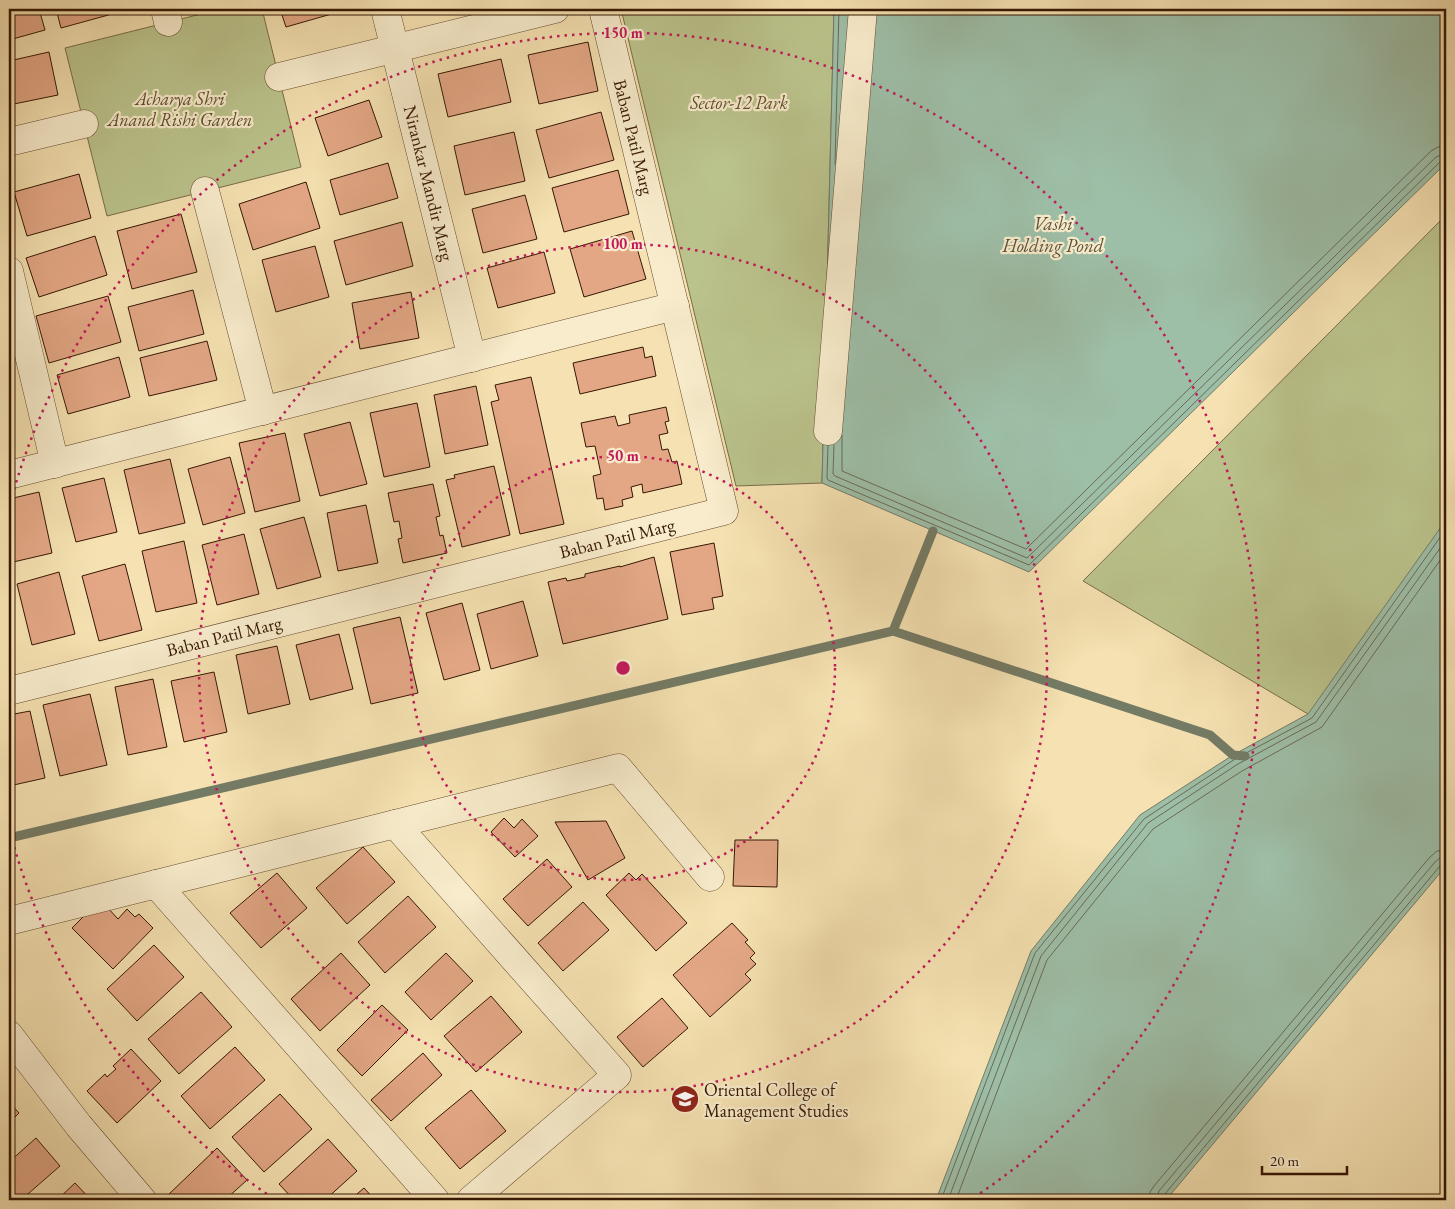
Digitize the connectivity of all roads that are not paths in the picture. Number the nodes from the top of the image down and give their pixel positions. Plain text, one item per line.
1 (385, 9) edge
2 (555, 9) edge
3 (603, 9) edge
4 (863, 9) edge
5 (395, 48) junction
6 (279, 77) dead end
7 (84, 124) dead end
8 (9, 142) edge
9 (205, 191) dead end
10 (9, 271) edge
11 (675, 306) junction
12 (472, 358) junction
13 (263, 411) junction
14 (828, 431) dead end
15 (55, 464) junction
16 (9, 476) edge
17 (9, 690) edge
18 (395, 824) junction
19 (710, 877) dead end
20 (156, 884) junction
21 (9, 920) edge
22 (9, 1035) edge
23 (142, 1200) edge
24 (435, 1200) edge
25 (471, 1200) edge

1 - 5 street, Nirankar Mandir Marg
2 - 5 street
3 - 11 street, Baban Patil Marg
4 - 14 street
5 - 6 street
5 - 12 street, Nirankar Mandir Marg
7 - 8 street
9 - 13 street
10 - 15 street
11 - 12 street
11 - 17 street, Baban Patil Marg
12 - 13 street
13 - 15 street
15 - 16 street
18 - 19 street
18 - 20 street
18 - 25 street
20 - 21 street
20 - 24 street
22 - 23 street

